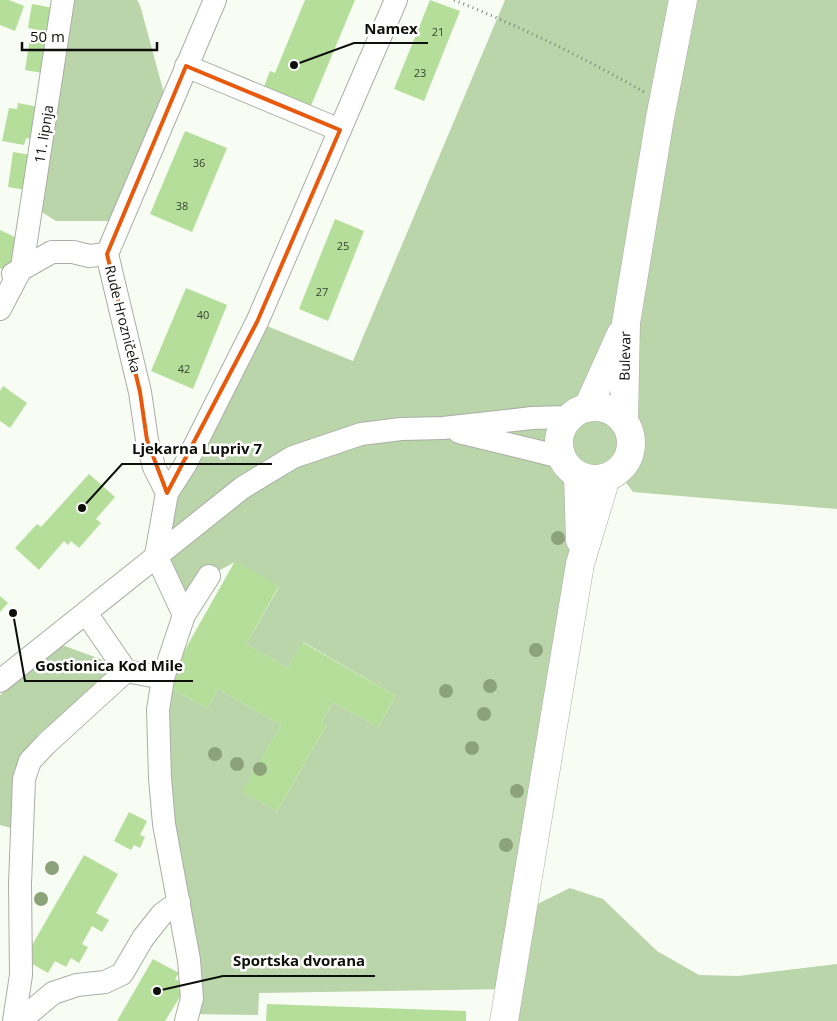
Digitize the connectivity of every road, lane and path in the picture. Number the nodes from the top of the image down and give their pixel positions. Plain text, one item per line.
1 (63, 0) edge
2 (215, 0) edge
3 (396, 0) edge
4 (454, 0) edge
5 (683, 0) edge
6 (186, 66) junction
7 (663, 102) junction
8 (340, 130) junction
9 (107, 254) junction
10 (22, 267) junction
11 (0, 284) edge
12 (0, 310) edge
13 (626, 323) junction
14 (578, 412) junction
15 (624, 421) junction
16 (443, 428) junction
17 (569, 467) junction
18 (606, 478) junction
19 (167, 493) junction
20 (156, 555) junction
21 (580, 564) junction
22 (209, 576) dead end
23 (86, 613) junction
24 (184, 615) junction
25 (126, 671) junction
26 (163, 678) junction
27 (0, 681) edge
28 (179, 902) junction
29 (14, 1021) edge
30 (20, 1021) edge
31 (186, 1021) edge
32 (504, 1021) edge

1 - 10 street, 11. lipnja
2 - 6 street, Rude Hrozničeka
3 - 8 street
4 - 7 path
5 - 7 main road
6 - 8 street
6 - 9 street, Rude Hrozničeka
7 - 13 main road
8 - 19 street
9 - 10 street
9 - 19 street, Rude Hrozničeka
10 - 11 street
10 - 12 street, 11. lipnja
13 - 14 main road, Bulevar
13 - 15 main road, Bulevar
14 - 15 main road
14 - 16 street
14 - 17 main road
15 - 18 main road
16 - 17 street
16 - 20 street
17 - 18 main road
17 - 21 main road
18 - 21 main road
19 - 20 street
20 - 23 street
20 - 24 street
21 - 32 main road
22 - 24 street
23 - 25 street
23 - 27 street
24 - 26 street
25 - 26 street
25 - 29 street
26 - 28 street
28 - 30 street
28 - 31 street

